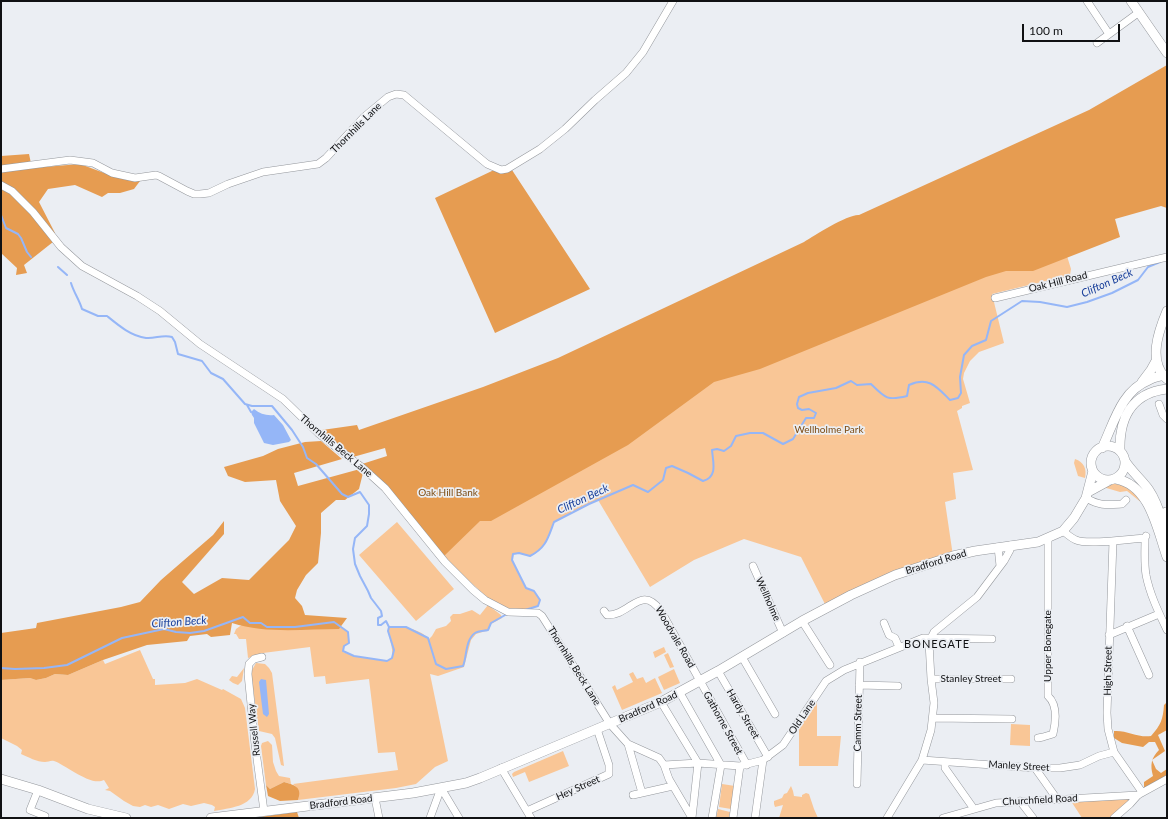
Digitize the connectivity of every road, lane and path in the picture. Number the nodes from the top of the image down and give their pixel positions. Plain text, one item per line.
1 (673, 1) edge
2 (1087, 1) edge
3 (1130, 1) edge
4 (1138, 13) junction
5 (1109, 34) junction
6 (1097, 43) dead end
7 (1167, 53) edge
8 (1, 169) edge
9 (1, 185) edge
10 (1167, 256) edge
11 (995, 298) dead end
12 (1167, 311) edge
13 (1156, 361) junction
14 (1166, 377) edge
15 (1141, 383) junction
16 (1166, 388) edge
17 (1160, 404) dead end
18 (1167, 419) edge
19 (1102, 448) junction
20 (1120, 451) junction
21 (1125, 461) junction
22 (1093, 471) junction
23 (1113, 479) junction
24 (1087, 495) junction
25 (1126, 500) dead end
26 (1063, 531) junction
27 (1167, 535) edge
28 (1048, 539) junction
29 (1113, 541) junction
30 (1011, 545) junction
31 (998, 546) junction
32 (1167, 557) edge
33 (753, 566) dead end
34 (1000, 566) junction
35 (604, 611) dead end
36 (1159, 614) junction
37 (802, 621) junction
38 (884, 623) dead end
39 (1127, 626) junction
40 (1167, 630) edge
41 (783, 633) junction
42 (1109, 635) junction
43 (932, 637) junction
44 (992, 639) dead end
45 (899, 647) junction
46 (262, 657) dead end
47 (742, 657) junction
48 (860, 662) junction
49 (830, 665) dead end
50 (718, 671) junction
51 (1149, 675) dead end
52 (931, 679) junction
53 (1011, 679) dead end
54 (700, 681) junction
55 (859, 685) junction
56 (898, 686) dead end
57 (680, 693) junction
58 (661, 702) junction
59 (775, 714) dead end
60 (933, 718) junction
61 (1012, 719) dead end
62 (610, 724) junction
63 (597, 729) junction
64 (1038, 738) dead end
65 (628, 744) junction
66 (1114, 752) junction
67 (765, 759) junction
68 (922, 760) junction
69 (945, 762) junction
70 (698, 763) junction
71 (664, 765) junction
72 (722, 765) junction
73 (744, 766) junction
74 (501, 768) junction
75 (1035, 768) junction
76 (1, 779) edge
77 (1167, 779) edge
78 (857, 784) dead end
79 (673, 786) junction
80 (441, 788) junction
81 (38, 790) junction
82 (642, 793) junction
83 (1140, 794) junction
84 (633, 795) dead end
85 (375, 798) junction
86 (1057, 799) junction
87 (1020, 801) junction
88 (974, 809) junction
89 (527, 810) junction
90 (264, 811) junction
91 (45, 816) dead end
92 (126, 818) edge
93 (210, 818) edge
94 (379, 818) edge
95 (430, 818) edge
96 (459, 818) edge
97 (531, 818) edge
98 (692, 818) edge
99 (712, 818) edge
100 (733, 818) edge
101 (755, 818) edge
102 (887, 818) edge
103 (943, 818) edge
104 (1033, 818) edge
105 (1114, 818) edge

1 - 8 street, Thornhills Lane
2 - 5 street
3 - 4 main road
4 - 5 street
4 - 7 main road
5 - 6 street
9 - 62 street, Thornhills Beck Lane
10 - 11 street, Oak Hill Road
12 - 13 main road
13 - 14 main road
13 - 15 main road
14 - 15 main road
15 - 19 main road
16 - 20 main road
17 - 18 street
19 - 20 main road
19 - 22 main road
20 - 21 main road
21 - 23 main road
21 - 27 main road
22 - 23 main road
22 - 24 main road, Bradford Road
23 - 24 main road
23 - 32 main road
24 - 25 street
24 - 26 main road, Bradford Road
26 - 28 main road, Bradford Road
26 - 29 street
28 - 30 main road, Bradford Road
28 - 64 street, Upper Bonegate
29 - 36 street
29 - 42 street, High Street
30 - 31 main road, Bradford Road
30 - 34 street
31 - 34 street
31 - 37 main road, Bradford Road
33 - 41 street, Wellholme
34 - 43 street
35 - 54 street, Woodvale Road
36 - 39 street
36 - 40 street
37 - 41 main road, Bradford Road
37 - 49 street
38 - 45 street
39 - 42 street
39 - 51 street
41 - 47 main road, Bradford Road
42 - 66 street, High Street
43 - 44 street, Old Lane
43 - 45 street, Old Lane
43 - 52 street
45 - 48 street, Old Lane
46 - 90 street, Russell Way
47 - 50 main road, Bradford Road
47 - 59 street
48 - 55 street, Camm Street
48 - 67 street, Old Lane
50 - 54 main road, Bradford Road
50 - 67 street, Hardy Street
52 - 53 street, Stanley Street
52 - 60 street
54 - 57 main road, Bradford Road
54 - 73 street, Gathorne Street
55 - 56 street
55 - 78 street, Camm Street
57 - 58 main road, Bradford Road
57 - 72 street
58 - 62 main road, Bradford Road
58 - 70 street
60 - 61 street
60 - 68 street
62 - 63 main road, Bradford Road
62 - 65 street
63 - 74 main road, Bradford Road
63 - 89 street, Hey Street
65 - 71 street
65 - 82 street
66 - 75 street, Manley Street
66 - 83 street, High Street
67 - 73 street, Old Lane
67 - 101 street
68 - 69 street, Manley Street
68 - 102 street
69 - 75 street, Manley Street
69 - 88 street
70 - 71 street, Old Lane
70 - 72 street, Old Lane
70 - 98 street
71 - 79 street
72 - 73 street, Old Lane
72 - 99 street
73 - 100 street
74 - 80 main road, Bradford Road
74 - 89 street
75 - 86 street
76 - 81 main road
77 - 83 street
79 - 82 street
79 - 98 street
80 - 85 main road, Bradford Road
80 - 95 street
80 - 96 street
81 - 91 street
81 - 92 main road
82 - 84 street
83 - 86 street, Churchfield Road
83 - 105 street
85 - 90 main road, Bradford Road
85 - 94 street
86 - 87 street, Churchfield Road
87 - 88 street, Churchfield Road
87 - 104 street
88 - 103 street, Churchfield Road
89 - 97 street
90 - 93 main road, Bradford Road

